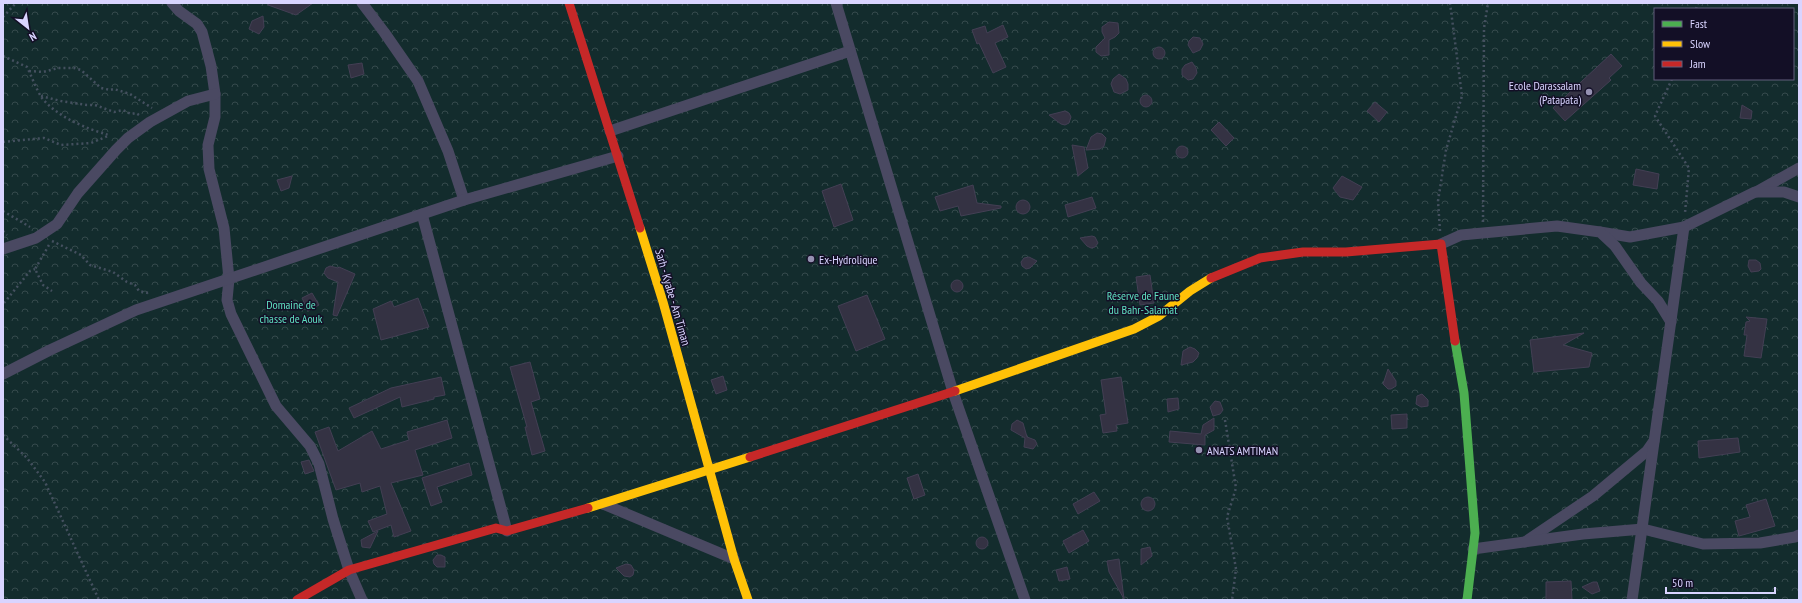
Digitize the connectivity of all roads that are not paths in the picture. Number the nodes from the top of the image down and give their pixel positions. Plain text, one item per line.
1 (172, 3) edge
2 (362, 3) edge
3 (569, 3) edge
4 (836, 3) edge
5 (850, 51) junction
6 (215, 94) junction
7 (610, 131) junction
8 (618, 156) junction
9 (1799, 168) edge
10 (1755, 192) junction
11 (1799, 197) edge
12 (464, 200) junction
13 (422, 214) junction
14 (1684, 227) junction
15 (1600, 232) junction
16 (1441, 244) junction
17 (3, 249) edge
18 (228, 279) junction
19 (1671, 322) junction
20 (3, 374) edge
21 (953, 392) junction
22 (1655, 440) junction
23 (710, 469) junction
24 (603, 504) junction
25 (1642, 529) junction
26 (507, 531) junction
27 (1799, 535) edge
28 (1522, 543) junction
29 (1473, 549) junction
30 (734, 559) junction
31 (350, 570) junction
32 (297, 600) edge
33 (362, 600) edge
34 (748, 600) edge
35 (1025, 600) edge
36 (1467, 600) edge
37 (1632, 600) edge

1 - 6 street
2 - 12 street
3 - 7 street, Sarh - Kyabe - Am Timan
4 - 5 street
5 - 7 street
5 - 21 street
6 - 17 street
6 - 18 street
7 - 8 street, Sarh - Kyabe - Am Timan
8 - 12 street
8 - 23 street, Sarh - Kyabe - Am Timan
9 - 10 street
10 - 11 street
10 - 14 street
12 - 13 street
13 - 18 street
13 - 26 street
14 - 15 street
14 - 19 street
15 - 16 street
15 - 19 street
16 - 21 street
16 - 29 street
18 - 20 street
18 - 31 street
19 - 22 street
21 - 23 street
21 - 35 street
22 - 25 street
22 - 28 street
23 - 24 street
23 - 30 street, Sarh - Kyabe - Am Timan
24 - 26 street
24 - 30 street
25 - 27 street
25 - 28 street
25 - 37 street
26 - 31 street
28 - 29 street
29 - 36 street
30 - 34 street, Sarh - Kyabe - Am Timan
31 - 32 street
31 - 33 street

